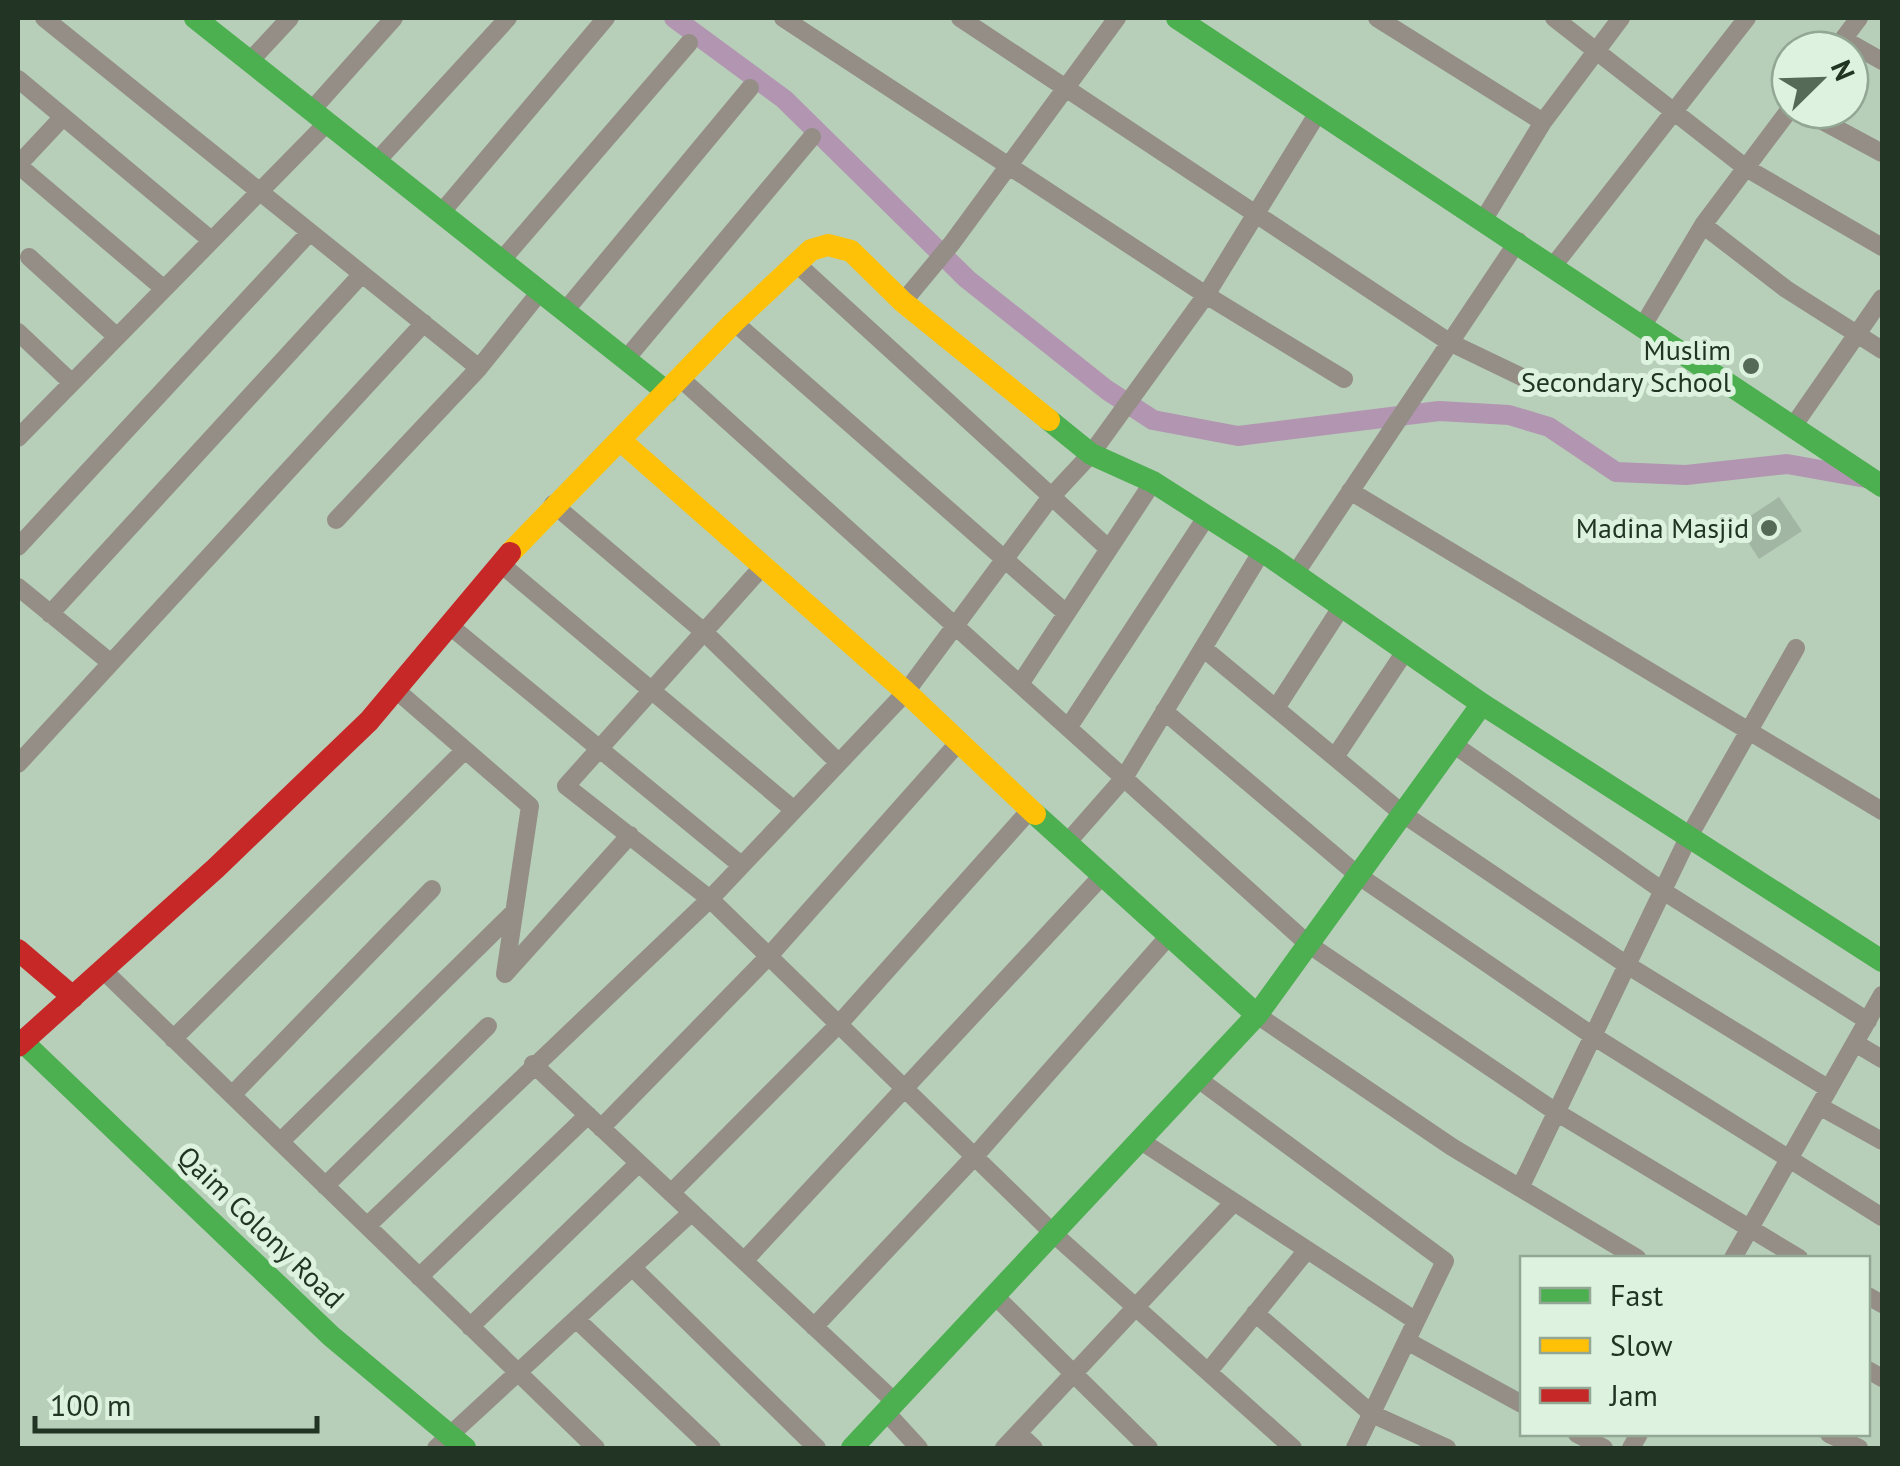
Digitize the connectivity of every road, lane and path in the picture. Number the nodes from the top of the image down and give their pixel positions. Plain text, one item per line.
1 (44, 18) edge
2 (196, 18) edge
3 (290, 18) edge
4 (394, 18) edge
5 (508, 18) edge
6 (606, 18) edge
7 (783, 18) edge
8 (960, 18) edge
9 (1117, 18) edge
10 (1177, 18) edge
11 (1377, 18) edge
12 (1554, 18) edge
13 (1621, 18) edge
14 (1747, 18) edge
15 (690, 42) dead end
16 (1597, 49) junction
17 (250, 61) junction
18 (18, 80) edge
19 (1065, 87) junction
20 (750, 88) dead end
21 (1319, 111) junction
22 (1676, 112) junction
23 (319, 117) junction
24 (62, 118) junction
25 (1542, 122) junction
26 (1775, 130) edge
27 (1839, 130) edge
28 (812, 137) dead end
29 (1882, 153) edge
30 (376, 162) junction
31 (18, 165) edge
32 (1007, 166) junction
33 (1746, 168) junction
34 (260, 191) junction
35 (441, 214) junction
36 (1256, 214) junction
37 (1484, 219) junction
38 (1703, 225) junction
39 (310, 232) junction
40 (211, 240) junction
41 (1518, 241) junction
42 (1882, 247) edge
43 (29, 257) dead end
44 (501, 261) junction
45 (796, 264) junction
46 (1554, 265) junction
47 (362, 274) junction
48 (164, 288) junction
49 (539, 293) junction
50 (1206, 295) junction
51 (1882, 298) edge
52 (903, 302) junction
53 (565, 311) junction
54 (734, 322) junction
55 (424, 323) junction
56 (1644, 324) junction
57 (18, 332) edge
58 (1858, 333) junction
59 (116, 336) junction
60 (1449, 342) junction
61 (1882, 350) edge
62 (626, 360) junction
63 (479, 368) junction
64 (1344, 379) dead end
65 (71, 382) junction
66 (673, 385) junction
67 (1545, 388) dead end
68 (1794, 425) junction
69 (18, 438) edge
70 (620, 440) junction
71 (1091, 454) junction
72 (1153, 482) junction
73 (1882, 486) edge
74 (1350, 491) junction
75 (1050, 498) junction
76 (553, 504) junction
77 (1207, 516) junction
78 (336, 520) dead end
79 (18, 547) edge
80 (1108, 549) junction
81 (1262, 552) junction
82 (1005, 558) junction
83 (501, 564) junction
84 (763, 566) junction
85 (1295, 574) junction
86 (18, 587) edge
87 (1342, 606) junction
88 (50, 614) junction
89 (1066, 614) junction
90 (450, 626) junction
91 (955, 626) junction
92 (704, 632) junction
93 (1203, 648) junction
94 (1796, 648) dead end
95 (1406, 650) junction
96 (111, 662) junction
97 (1020, 684) junction
98 (396, 690) junction
99 (651, 690) junction
100 (906, 692) junction
101 (1482, 704) junction
102 (1276, 708) junction
103 (1164, 711) junction
104 (1068, 728) junction
105 (1748, 731) junction
106 (959, 742) junction
107 (1453, 744) junction
108 (599, 748) junction
109 (465, 750) junction
110 (1335, 758) junction
111 (19, 760) edge
112 (837, 761) junction
113 (1124, 778) junction
114 (794, 810) junction
115 (1030, 810) junction
116 (1882, 812) edge
117 (1403, 814) junction
118 (630, 836) junction
119 (1688, 838) junction
120 (1066, 844) junction
121 (741, 866) junction
122 (1359, 876) junction
123 (1101, 877) junction
124 (432, 890) dead end
125 (1663, 891) junction
126 (710, 898) junction
127 (514, 911) junction
128 (1168, 937) junction
129 (1308, 944) junction
130 (18, 950) edge
131 (770, 956) junction
132 (1882, 961) edge
133 (1627, 965) junction
134 (103, 970) junction
135 (1882, 995) edge
136 (73, 996) junction
137 (1257, 1015) junction
138 (1868, 1021) junction
139 (839, 1024) junction
140 (488, 1026) dead end
141 (1593, 1036) junction
142 (173, 1038) junction
143 (1855, 1043) junction
144 (20, 1044) edge
145 (1882, 1059) edge
146 (533, 1064) junction
147 (1198, 1079) junction
148 (907, 1090) junction
149 (232, 1095) junction
150 (1824, 1098) junction
151 (1556, 1112) junction
152 (595, 1122) junction
153 (1882, 1141) edge
154 (280, 1142) junction
155 (1141, 1142) junction
156 (975, 1156) junction
157 (1788, 1162) junction
158 (639, 1163) junction
159 (325, 1186) junction
160 (1520, 1188) junction
161 (671, 1193) junction
162 (1234, 1202) junction
163 (692, 1212) junction
164 (1882, 1217) edge
165 (366, 1226) junction
166 (1748, 1231) junction
167 (1055, 1234) junction
168 (1308, 1250) junction
169 (1635, 1256) edge
170 (1734, 1256) edge
171 (1795, 1256) edge
172 (744, 1260) junction
173 (633, 1268) junction
174 (419, 1278) junction
175 (996, 1296) junction
176 (1136, 1307) junction
177 (1255, 1314) junction
178 (577, 1320) junction
179 (1416, 1321) junction
180 (470, 1327) junction
181 (814, 1327) junction
182 (1407, 1340) junction
183 (1208, 1372) junction
184 (518, 1373) junction
185 (1074, 1374) junction
186 (1520, 1403) edge
187 (891, 1407) junction
188 (1372, 1414) junction
189 (1018, 1433) junction
190 (1581, 1436) edge
191 (1833, 1436) edge
192 (451, 1444) edge
193 (596, 1448) edge
194 (712, 1448) edge
195 (817, 1448) edge
196 (852, 1448) edge
197 (919, 1448) edge
198 (1004, 1448) edge
199 (1034, 1448) edge
200 (1149, 1448) edge
201 (1293, 1448) edge
202 (1356, 1448) edge
203 (1448, 1448) edge
204 (1604, 1448) edge
205 (1859, 1448) edge

1 - 34 street
2 - 17 street
3 - 17 street
4 - 23 street
5 - 30 street
6 - 35 street
7 - 32 street
8 - 19 street
9 - 19 street
10 - 21 street
11 - 25 street
12 - 16 street
13 - 16 street
14 - 22 street
15 - 44 street
16 - 22 street
16 - 25 street
17 - 23 street
18 - 24 street
19 - 32 street
19 - 36 street
20 - 53 street
21 - 36 street
21 - 37 street
22 - 33 street
22 - 46 street
23 - 30 street
23 - 34 street
24 - 31 street
24 - 40 street
25 - 37 street
26 - 33 street
27 - 29 street
28 - 62 street
30 - 35 street
31 - 48 street
32 - 50 street
32 - 52 street
33 - 38 street
33 - 42 street
34 - 39 street
34 - 40 street
35 - 44 street
36 - 50 street
36 - 60 street
37 - 41 street
38 - 56 street
38 - 58 street
39 - 47 street
39 - 79 street
40 - 48 street
41 - 46 street
41 - 60 street
43 - 59 street
44 - 49 street
45 - 52 street
45 - 54 street
45 - 75 street
46 - 56 street
47 - 55 street
47 - 88 street
48 - 59 street
49 - 53 street
49 - 63 street
50 - 64 street
50 - 71 street
51 - 58 street
52 - 71 street
53 - 62 street
54 - 66 street
54 - 82 street
55 - 63 street
55 - 96 street
56 - 68 street
57 - 65 street
58 - 61 street
58 - 68 street
59 - 65 street
60 - 67 street
60 - 74 street
62 - 66 street
63 - 78 street
65 - 69 street
66 - 70 street
66 - 91 street
68 - 73 street
70 - 76 street
70 - 84 street
71 - 72 street
71 - 75 street
72 - 77 street
72 - 80 street
74 - 85 street
74 - 105 street
75 - 80 street
75 - 82 street
76 - 83 street
76 - 92 street
77 - 81 street
77 - 104 street
80 - 89 street
81 - 85 street
81 - 93 street
82 - 89 street
82 - 91 street
83 - 90 street
83 - 99 street
84 - 92 street
84 - 100 street
85 - 87 street
86 - 88 street
87 - 95 street
87 - 102 street
88 - 96 street
89 - 97 street
90 - 98 street
90 - 108 street
91 - 97 street
91 - 100 street
92 - 99 street
92 - 112 street
93 - 102 street
93 - 103 street
94 - 105 street
95 - 101 street
95 - 110 street
96 - 111 street
97 - 104 street
98 - 109 street
98 - 134 street
99 - 108 street
99 - 114 street
100 - 106 street
100 - 112 street
101 - 107 street
101 - 119 street
102 - 110 street
103 - 113 street
103 - 122 street
104 - 113 street
105 - 116 street
105 - 119 street
106 - 115 street
106 - 131 street
107 - 117 street
107 - 125 street
108 - 118 street
108 - 121 street
109 - 127 street
109 - 142 street
110 - 117 street
112 - 114 street
113 - 120 street
113 - 129 street
114 - 121 street
115 - 120 street
115 - 139 street
117 - 122 street
117 - 133 street
118 - 126 street
118 - 127 street
119 - 125 street
119 - 132 street
120 - 123 street
121 - 126 street
122 - 129 street
122 - 141 street
123 - 128 street
123 - 148 street
124 - 149 street
125 - 133 street
125 - 138 street
126 - 131 street
126 - 146 street
127 - 154 street
128 - 137 street
128 - 156 street
129 - 137 street
129 - 151 street
130 - 136 street
131 - 139 street
131 - 152 street
133 - 141 street
133 - 150 street
134 - 136 street
134 - 142 street
135 - 138 street
136 - 144 street
137 - 147 street
137 - 160 street
138 - 143 street
139 - 148 street
139 - 161 street
140 - 159 street
141 - 151 street
141 - 157 street
142 - 149 street
143 - 145 street
143 - 150 street
144 - 192 street, Qaim Colony Road
146 - 152 street
146 - 165 street
147 - 155 street
147 - 179 street
148 - 156 street
148 - 172 street
149 - 154 street
150 - 153 street
150 - 157 street
151 - 160 street
151 - 166 street
152 - 158 street
152 - 174 street
154 - 159 street
155 - 162 street
155 - 167 street
156 - 167 street
156 - 181 street
157 - 164 street
157 - 166 street
158 - 161 street
158 - 180 street
159 - 165 street
160 - 169 street
161 - 163 street
162 - 168 street
162 - 176 street
163 - 172 street
163 - 173 street
165 - 174 street
166 - 170 street
166 - 171 street
167 - 175 street
167 - 176 street
168 - 177 street
168 - 179 street
172 - 181 street
173 - 178 street
173 - 195 street
174 - 180 street
175 - 185 street
175 - 187 street
176 - 183 street
176 - 185 street
177 - 183 street
177 - 188 street
178 - 184 street
178 - 194 street
179 - 182 street
180 - 184 street
181 - 187 street
182 - 186 street
182 - 188 street
183 - 201 street
184 - 192 street
184 - 193 street
185 - 189 street
185 - 200 street
187 - 196 street
187 - 197 street
188 - 202 street
188 - 203 street
189 - 198 street
189 - 199 street
190 - 204 street
191 - 205 street

